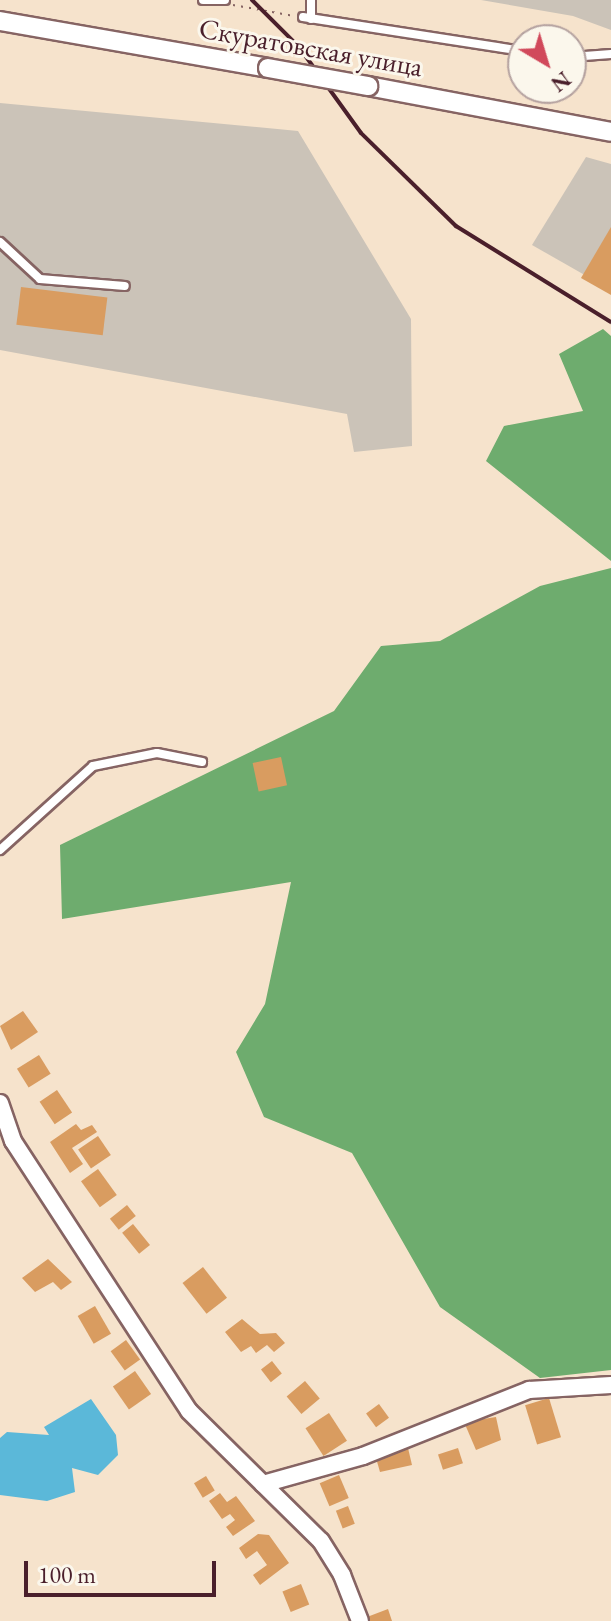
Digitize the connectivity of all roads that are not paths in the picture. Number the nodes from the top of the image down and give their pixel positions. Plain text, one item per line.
1 (203, 0) edge
2 (311, 0) edge
3 (225, 2) edge
4 (0, 21) edge
5 (507, 49) edge
6 (611, 54) edge
7 (587, 56) edge
8 (611, 132) edge
9 (0, 242) edge
10 (125, 286) dead end
11 (202, 762) dead end
12 (0, 850) edge
13 (0, 1103) edge
14 (611, 1385) edge
15 (263, 1484) junction
16 (360, 1621) edge

1 - 3 lane
2 - 5 lane
4 - 8 street, Скуратовская улица, bridge
6 - 7 lane
9 - 10 lane
11 - 12 lane
13 - 15 street
14 - 15 street
15 - 16 street

